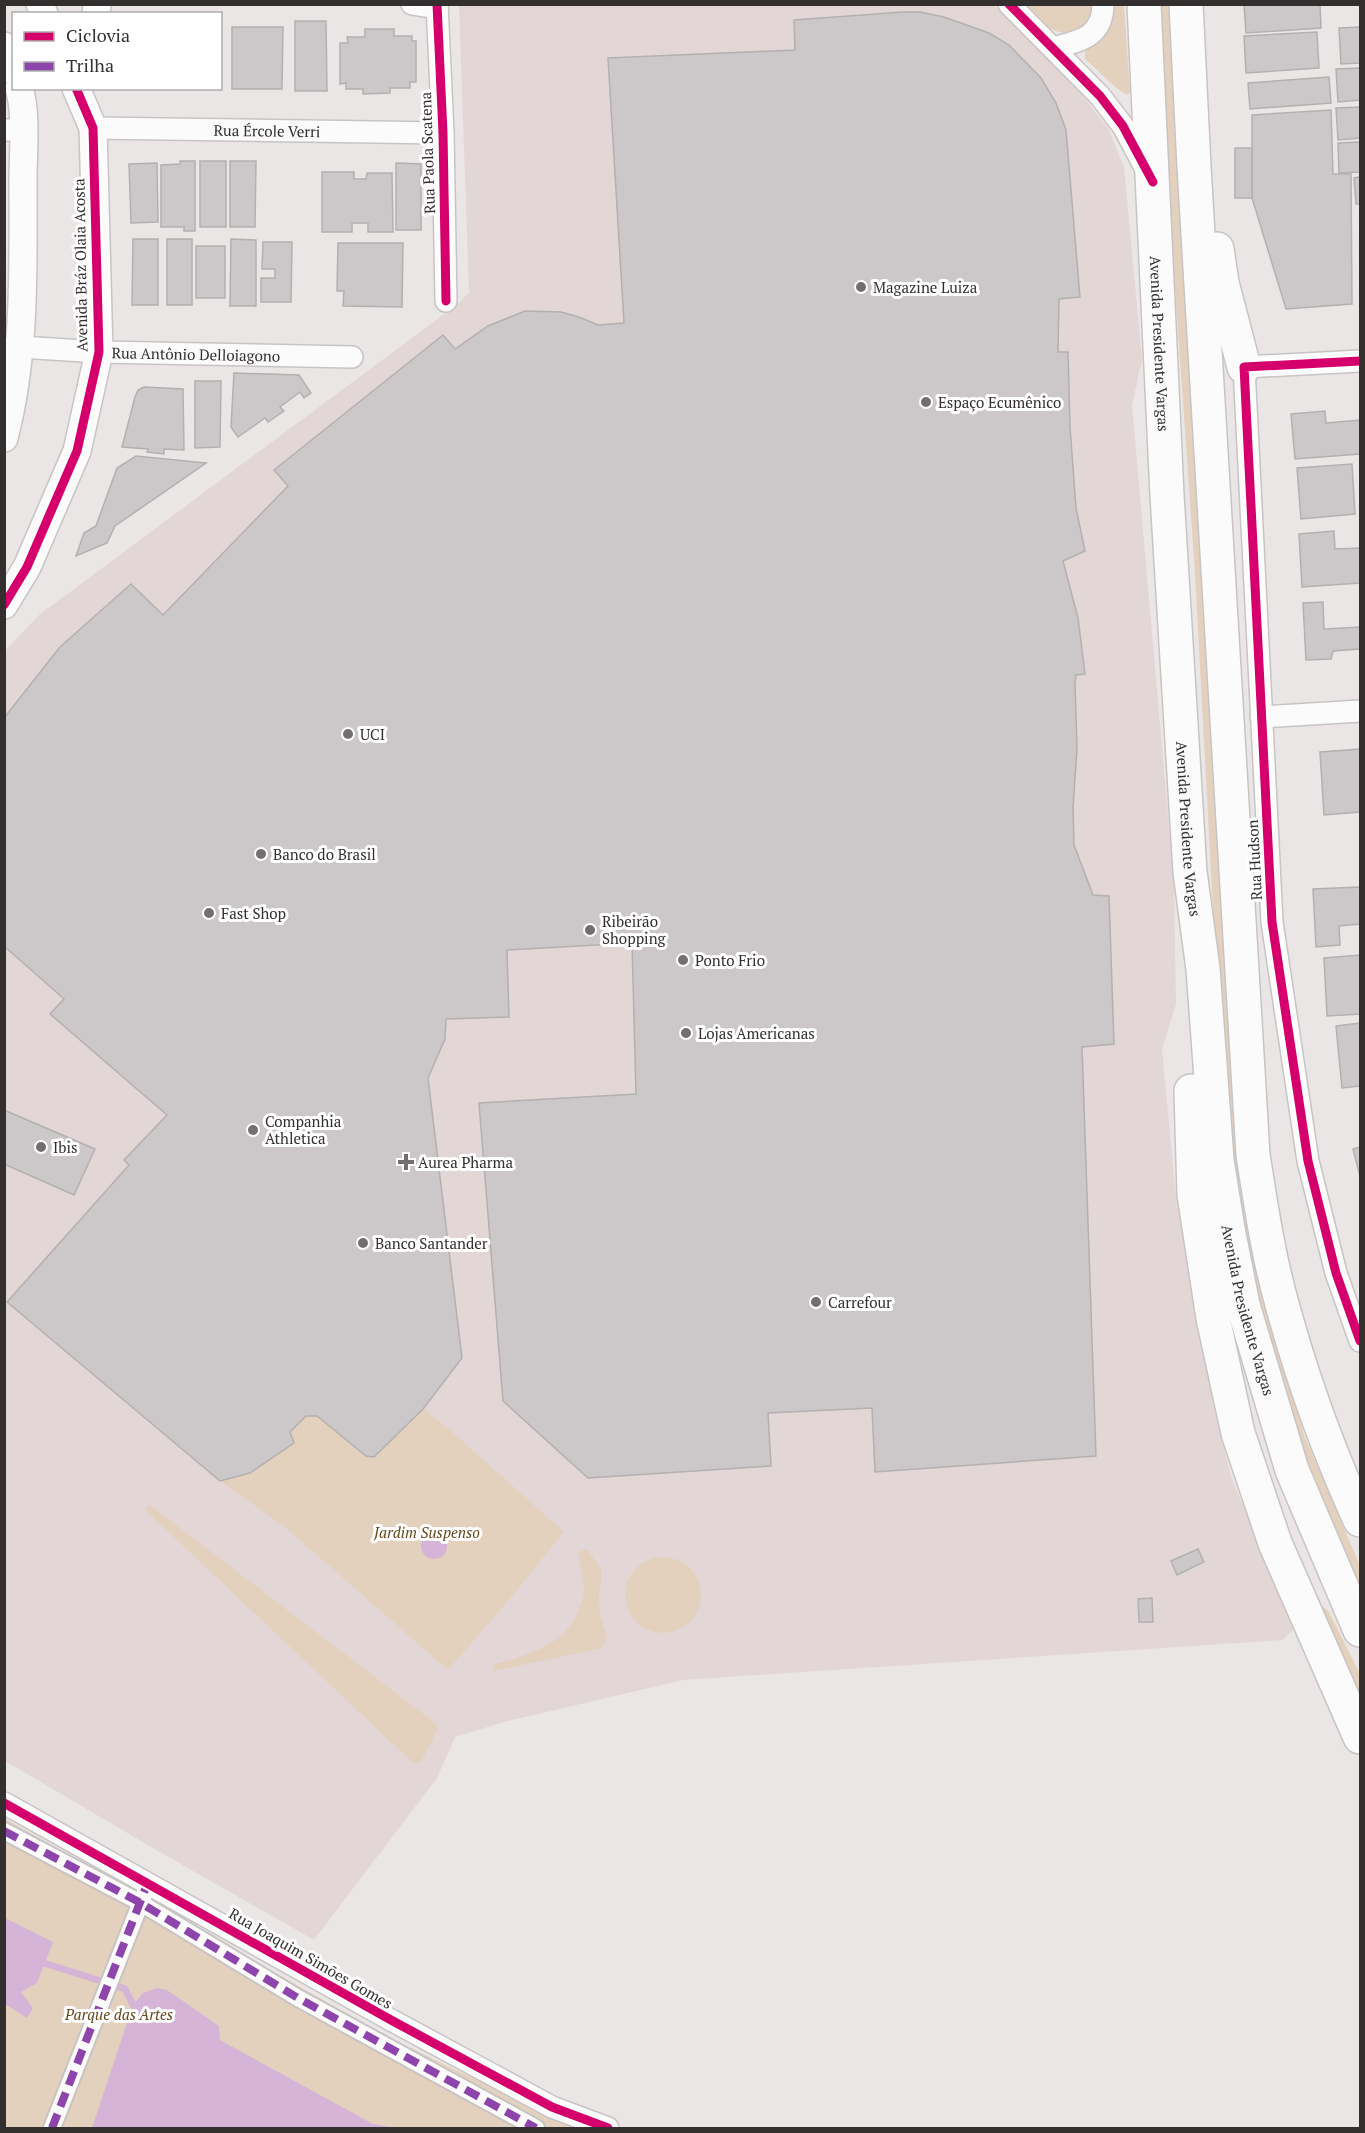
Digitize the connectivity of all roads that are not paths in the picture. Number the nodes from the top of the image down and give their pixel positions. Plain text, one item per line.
1 (412, 4) edge
2 (1009, 4) edge
3 (1103, 4) edge
4 (1144, 4) edge
5 (1186, 4) edge
6 (437, 6) edge
7 (4, 46) edge
8 (1053, 48) junction
9 (12, 66) edge
10 (19, 90) edge
11 (77, 90) edge
12 (94, 90) edge
13 (93, 128) junction
14 (14, 130) edge
15 (442, 133) junction
16 (1194, 167) junction
17 (1153, 182) junction
18 (446, 301) dead end
19 (12, 347) edge
20 (99, 352) junction
21 (352, 357) dead end
22 (1360, 361) edge
23 (1244, 367) junction
24 (4, 438) edge
25 (5, 604) edge
26 (1360, 711) edge
27 (1261, 717) junction
28 (1203, 969) junction
29 (1360, 1341) edge
30 (1360, 1520) edge
31 (1360, 1630) edge
32 (1360, 1737) edge
33 (4, 1803) edge
34 (4, 1831) edge
35 (148, 1882) junction
36 (140, 1902) junction
37 (52, 2128) edge
38 (536, 2128) edge
39 (608, 2128) edge

1 - 6 street
2 - 8 street
3 - 8 street
4 - 17 main road, Avenida Presidente Vargas
5 - 16 main road
6 - 15 street, Rua Paola Scatena
7 - 9 street
8 - 17 street
10 - 14 street
11 - 13 street, Avenida Bráz Olaia Acosta
12 - 13 street
13 - 15 street, Rua Ércole Verri
13 - 20 street, Avenida Bráz Olaia Acosta
14 - 19 street
15 - 18 street, Rua Paola Scatena
16 - 23 main road
16 - 30 main road
17 - 28 main road, Avenida Presidente Vargas
19 - 20 street, Rua Antônio Delloiagono
19 - 24 street
20 - 21 street, Rua Antônio Delloiagono
20 - 25 street, Avenida Bráz Olaia Acosta
22 - 23 street
23 - 27 street, Rua Hudson
26 - 27 street
27 - 29 street, Rua Hudson
28 - 31 main road, Avenida Presidente Vargas
28 - 32 main road
33 - 35 street, Rua Joaquim Simões Gomes
34 - 36 street
35 - 36 street
35 - 39 street, Rua Joaquim Simões Gomes
36 - 37 street
36 - 38 street

